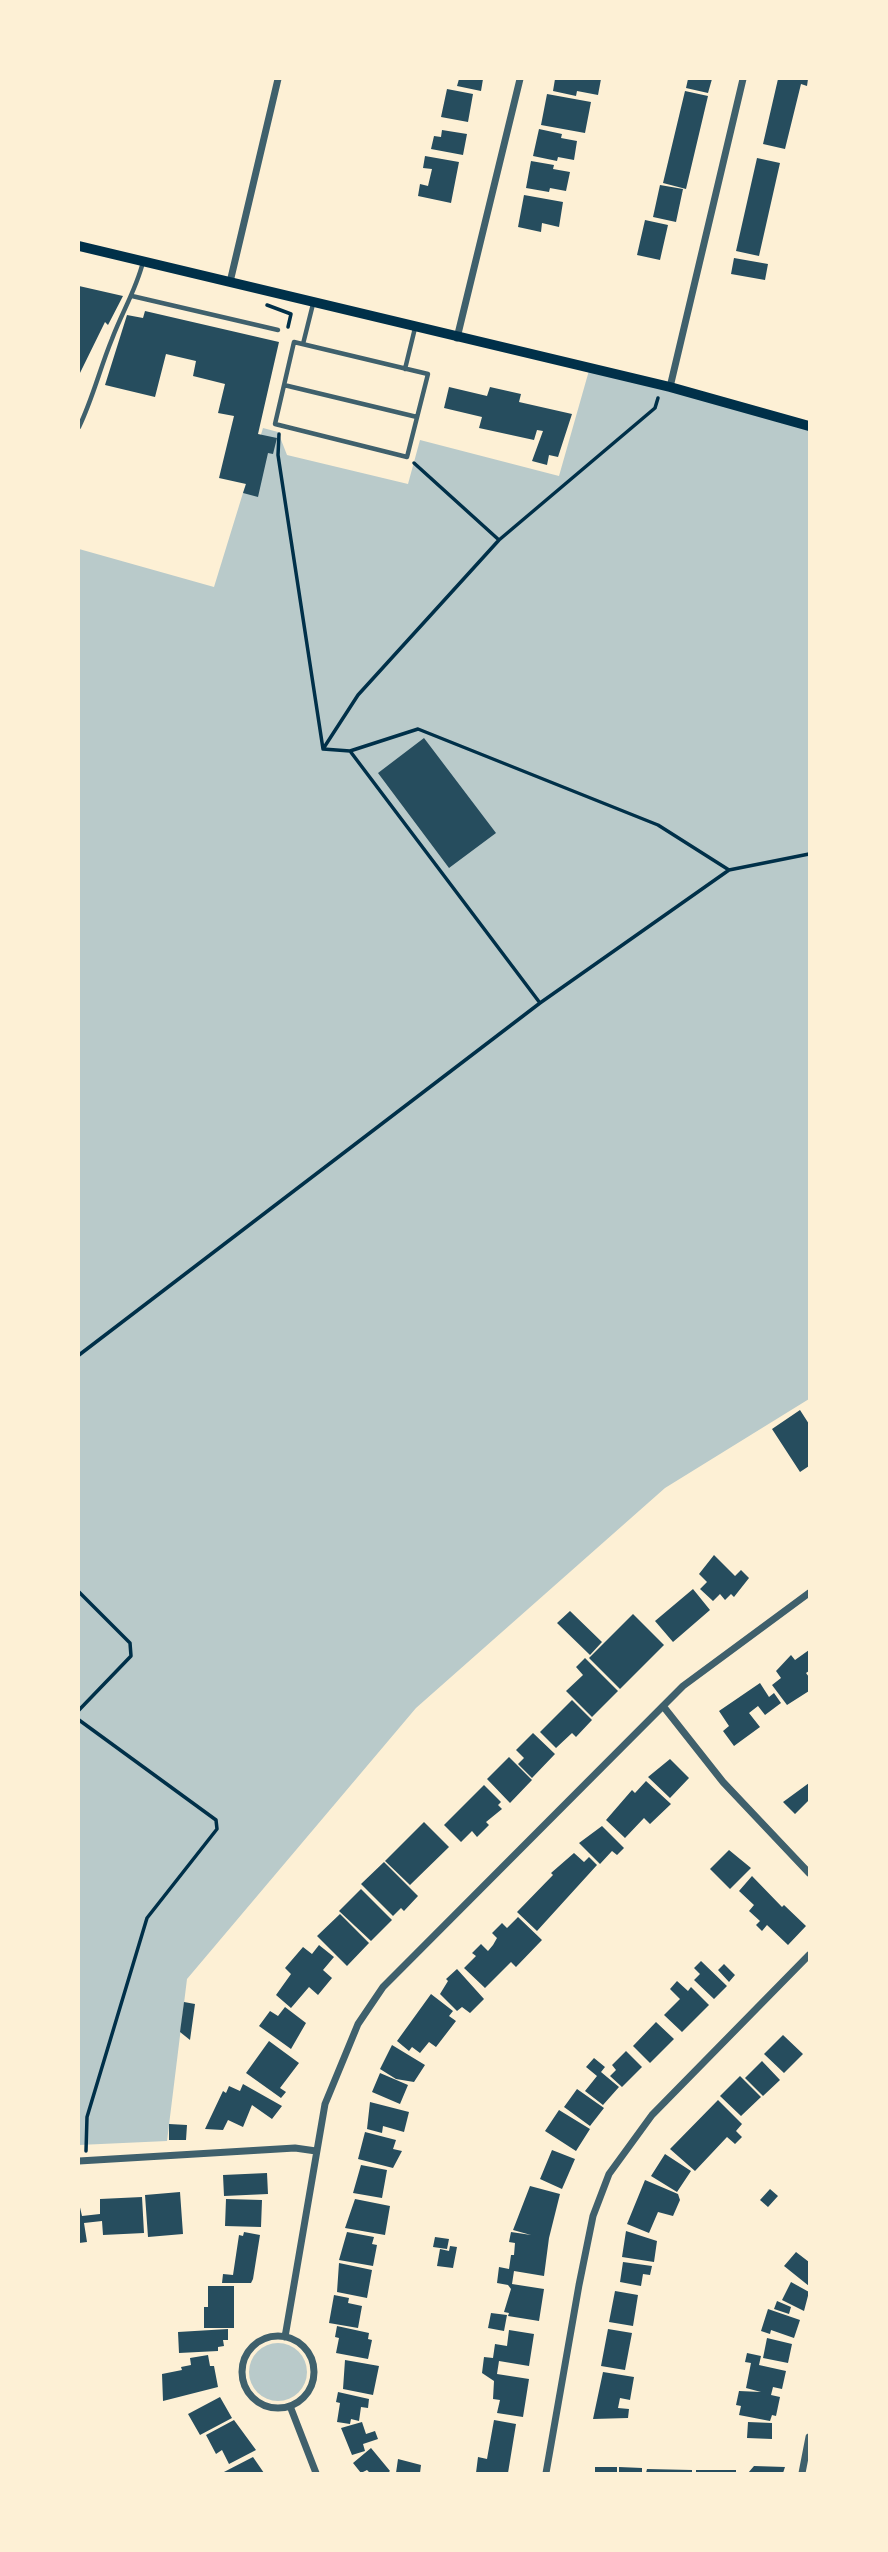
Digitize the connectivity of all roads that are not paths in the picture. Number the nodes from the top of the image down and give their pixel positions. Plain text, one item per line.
1 (278, 79) edge
2 (520, 79) edge
3 (743, 79) edge
4 (80, 250) edge
5 (143, 261) junction
6 (230, 282) junction
7 (132, 296) junction
8 (313, 302) junction
9 (416, 328) junction
10 (278, 330) dead end
11 (457, 338) junction
12 (303, 344) junction
13 (405, 369) junction
14 (284, 385) junction
15 (665, 386) junction
16 (417, 417) junction
17 (809, 426) edge
18 (79, 427) edge
19 (809, 1593) edge
20 (663, 1706) junction
21 (809, 1873) edge
22 (809, 1955) edge
23 (316, 2151) junction
24 (83, 2160) edge
25 (285, 2337) junction
26 (290, 2406) junction
27 (809, 2437) edge
28 (316, 2473) edge
29 (547, 2473) edge
30 (802, 2473) edge

1 - 6 street
2 - 11 street
3 - 15 street
4 - 5 main road
5 - 6 main road
5 - 7 lane
6 - 8 main road
7 - 10 lane
7 - 18 lane
8 - 9 main road
8 - 12 lane
9 - 11 main road
9 - 13 lane
11 - 15 main road
12 - 13 lane
12 - 14 lane
13 - 16 lane
14 - 16 lane
14 - 16 lane
15 - 17 main road
19 - 20 street
20 - 21 street
20 - 23 street
22 - 29 street
23 - 24 street
23 - 25 street
25 - 26 street
25 - 26 street
26 - 28 street
27 - 30 street

